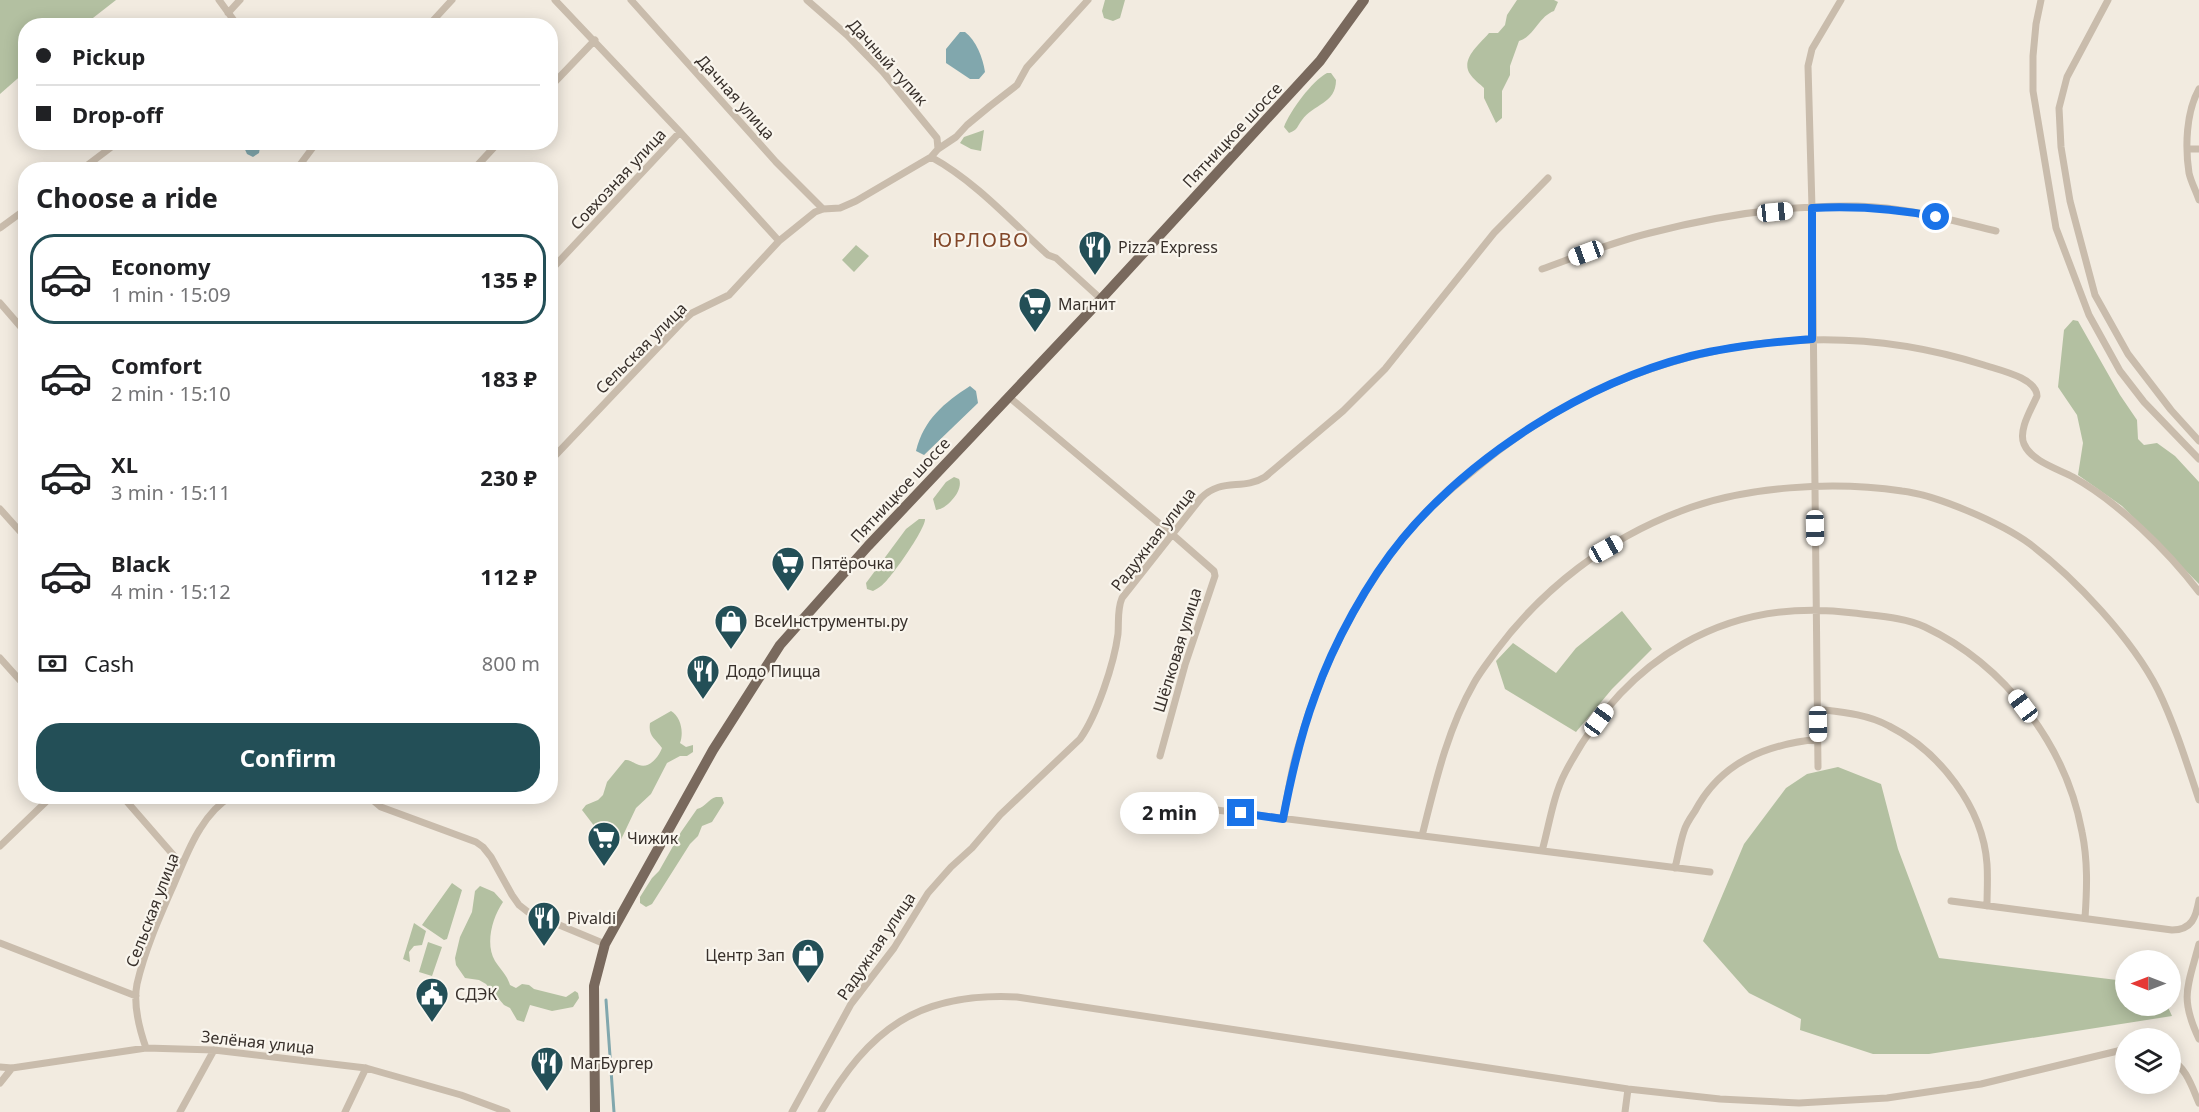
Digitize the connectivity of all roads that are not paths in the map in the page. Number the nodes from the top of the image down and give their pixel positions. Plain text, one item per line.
1 (219, 0) edge
2 (240, 0) edge
3 (452, 0) edge
4 (555, 0) edge
5 (631, 0) edge
6 (807, 0) edge
7 (1088, 0) edge
8 (1364, 0) edge
9 (1841, 0) edge
10 (2042, 0) edge
11 (2108, 0) edge
12 (228, 13) junction
13 (232, 18) edge
14 (435, 18) edge
15 (595, 40) junction
16 (558, 79) edge
17 (2199, 89) edge
18 (680, 132) junction
19 (938, 149) junction
20 (2189, 149) junction
21 (107, 150) edge
22 (492, 150) edge
23 (2199, 150) edge
24 (931, 157) junction
25 (92, 162) edge
26 (480, 162) edge
27 (1548, 178) dead end
28 (2199, 200) edge
29 (1812, 208) junction
30 (823, 209) junction
31 (18, 215) edge
32 (0, 228) edge
33 (1996, 231) dead end
34 (779, 241) junction
35 (558, 262) edge
36 (1542, 269) dead end
37 (1101, 299) junction
38 (0, 303) edge
39 (18, 324) edge
40 (1812, 339) junction
41 (1009, 397) junction
42 (2199, 441) edge
43 (558, 452) edge
44 (2199, 459) edge
45 (1814, 487) junction
46 (0, 509) edge
47 (18, 529) edge
48 (1173, 535) junction
49 (2199, 592) edge
50 (1816, 609) junction
51 (0, 658) edge
52 (18, 678) edge
53 (1817, 709) junction
54 (1818, 739) junction
55 (1160, 756) dead end
56 (1818, 767) dead end
57 (2199, 800) edge
58 (44, 804) edge
59 (129, 804) edge
60 (221, 804) edge
61 (377, 804) edge
62 (1177, 806) dead end
63 (1283, 819) junction
64 (1422, 836) junction
65 (0, 846) edge
66 (1542, 851) junction
67 (182, 865) junction
68 (1675, 868) junction
69 (1710, 872) dead end
70 (2199, 900) edge
71 (1951, 901) dead end
72 (1987, 906) junction
73 (2085, 918) junction
74 (0, 943) edge
75 (605, 944) junction
76 (2199, 944) edge
77 (136, 996) junction
78 (2199, 1039) edge
79 (146, 1047) junction
80 (214, 1050) junction
81 (2115, 1052) edge
82 (0, 1067) edge
83 (12, 1068) junction
84 (366, 1068) junction
85 (2181, 1069) edge
86 (0, 1083) edge
87 (1628, 1089) junction
88 (2199, 1102) edge
89 (489, 1109) edge
90 (594, 1109) edge
91 (180, 1112) edge
92 (345, 1112) edge
93 (507, 1112) edge
94 (792, 1112) edge
95 (821, 1112) edge
96 (1625, 1112) edge

1 - 12 street
2 - 12 street
3 - 14 street
4 - 15 street
5 - 30 street, Дачная улица
6 - 19 street, Дачный тупик
7 - 19 street, Сельская улица
8 - 37 main road, Пятницкое шоссе
9 - 29 street
10 - 44 street
11 - 42 street
12 - 13 street
15 - 16 street
15 - 18 street
17 - 20 street
18 - 34 street
18 - 35 street, Совхозная улица
19 - 24 street, Сельская улица
20 - 23 street
20 - 28 street
21 - 25 street
22 - 26 street
24 - 30 street, Сельская улица
24 - 37 street
27 - 48 street, Радужная улица
29 - 33 street
29 - 36 street
29 - 40 street
30 - 34 street, Сельская улица
31 - 32 street
34 - 43 street, Сельская улица
37 - 41 main road, Пятницкое шоссе
38 - 39 street
40 - 45 street
40 - 49 street
40 - 63 street
41 - 48 street
41 - 75 main road, Пятницкое шоссе
45 - 50 street
45 - 57 street
45 - 64 street
46 - 47 street
48 - 55 street, Шёлковая улица
48 - 94 street, Радужная улица
50 - 53 street
50 - 66 street
50 - 73 street
51 - 52 street
53 - 54 street
53 - 72 street
54 - 56 street
54 - 68 street
58 - 65 street
59 - 67 street
60 - 67 street, Сельская улица
61 - 75 street
62 - 63 street
63 - 64 street
64 - 66 street
66 - 68 street
67 - 77 street, Сельская улица
68 - 69 street
70 - 73 street
71 - 72 street
72 - 73 street
74 - 77 street
75 - 90 main road, Пятницкое шоссе
76 - 78 street
77 - 79 street, Сельская улица
79 - 80 street, Зелёная улица
79 - 83 street, Зелёная улица
80 - 84 street, Зелёная улица
80 - 91 street
81 - 87 street
82 - 83 street, Зелёная улица
83 - 86 street
84 - 89 street, Зелёная улица
84 - 92 street
85 - 88 street
87 - 95 street
87 - 96 street
89 - 93 street, Зелёная улица

